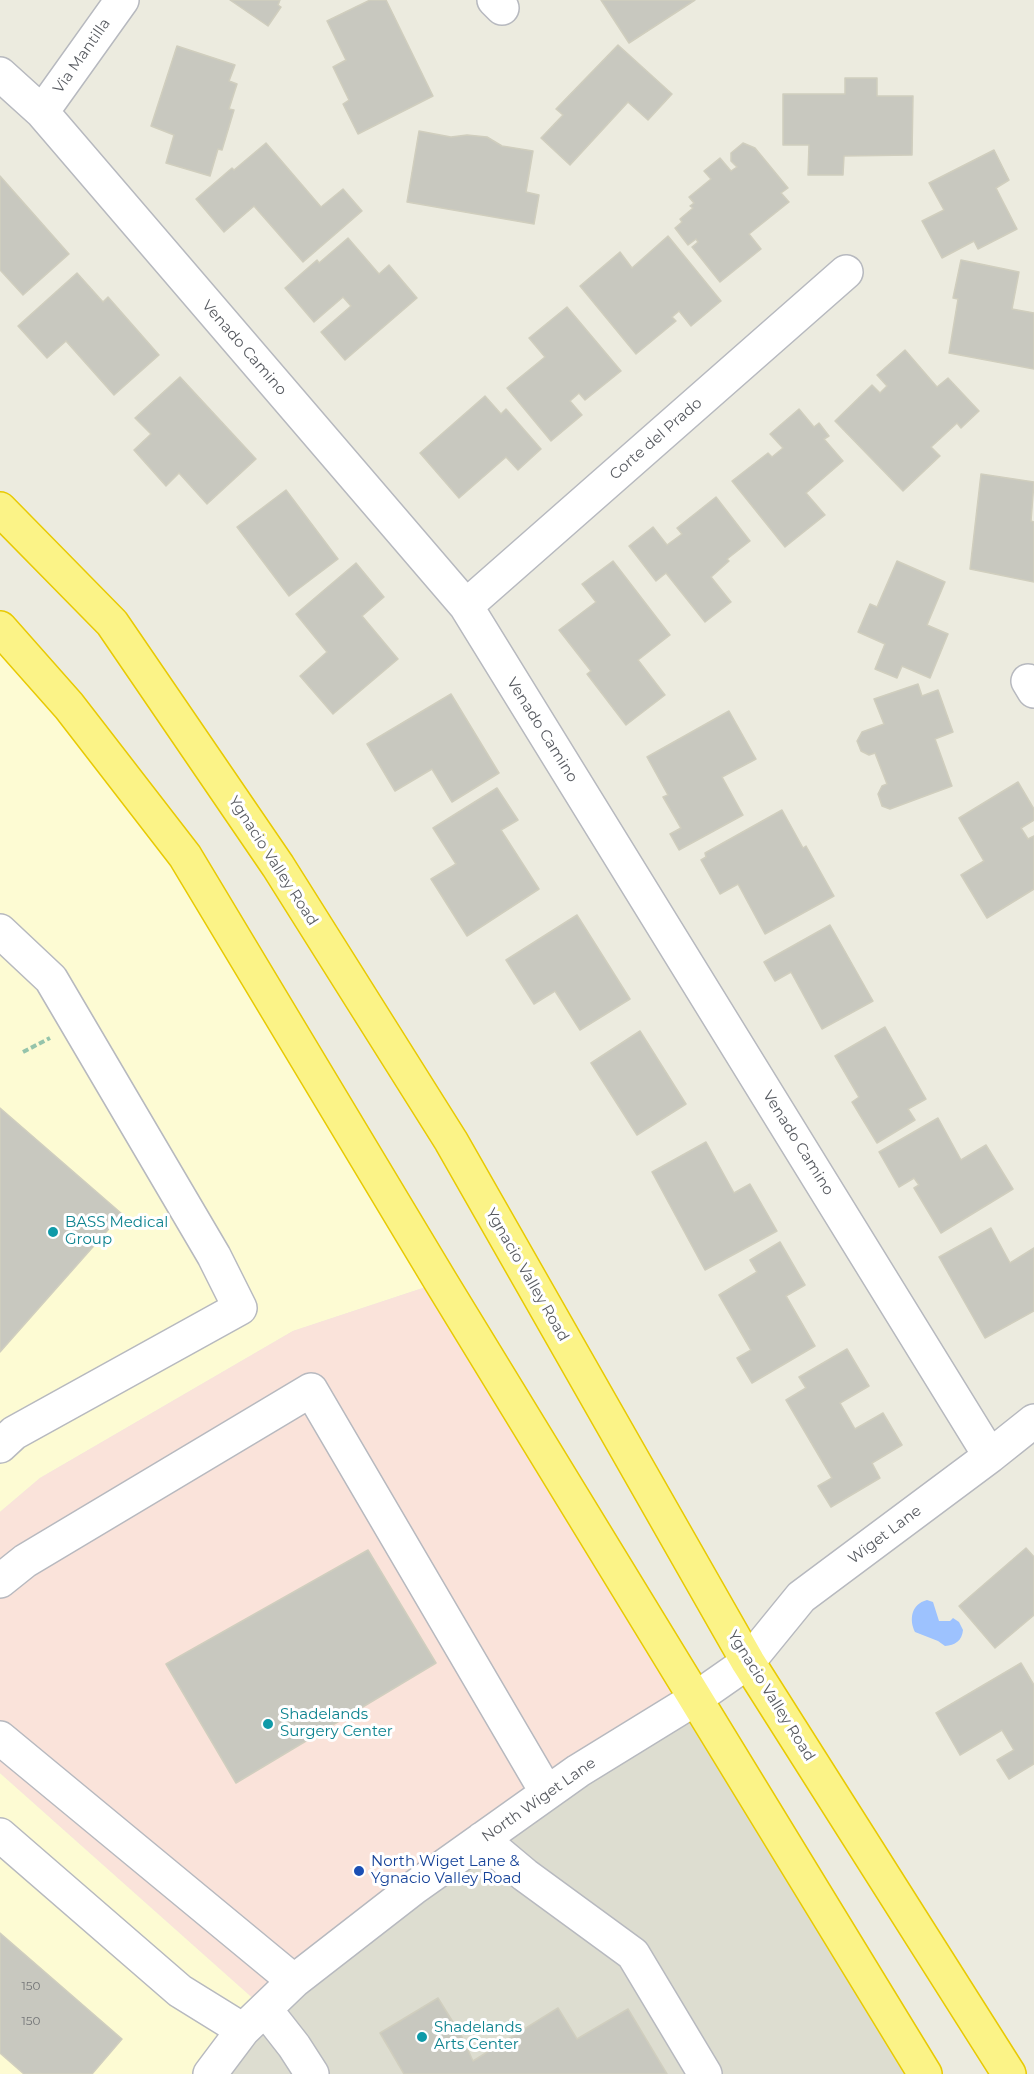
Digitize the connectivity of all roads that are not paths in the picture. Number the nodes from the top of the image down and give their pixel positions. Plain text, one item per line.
1 (122, 0) edge
2 (0, 74) edge
3 (42, 112) junction
4 (846, 272) dead end
5 (0, 509) edge
6 (466, 606) junction
7 (0, 628) edge
8 (0, 931) edge
9 (1034, 1421) edge
10 (0, 1446) edge
11 (990, 1456) junction
12 (0, 1581) edge
13 (748, 1662) junction
14 (695, 1699) junction
15 (0, 1738) edge
16 (547, 1792) junction
17 (0, 1835) edge
18 (482, 1839) junction
19 (294, 1981) junction
20 (254, 2020) junction
21 (210, 2074) edge
22 (312, 2074) edge
23 (705, 2074) edge
24 (925, 2074) edge
25 (1009, 2074) edge

1 - 3 street, Via Mantilla
2 - 3 street, Venado Camino
3 - 6 street, Venado Camino
4 - 6 street, Corte del Prado
5 - 13 highway, Ygnacio Valley Road
6 - 11 street, Venado Camino
7 - 14 highway
8 - 10 street
9 - 11 street, Wiget Lane
11 - 13 street, Wiget Lane
12 - 16 street
13 - 14 street, North Wiget Lane
13 - 25 highway, Ygnacio Valley Road
14 - 16 street, North Wiget Lane
14 - 24 highway
15 - 19 street
16 - 18 street, North Wiget Lane
17 - 20 street
18 - 19 street, North Wiget Lane
18 - 23 street
19 - 20 street, North Wiget Lane
20 - 21 street, North Wiget Lane
20 - 22 street

